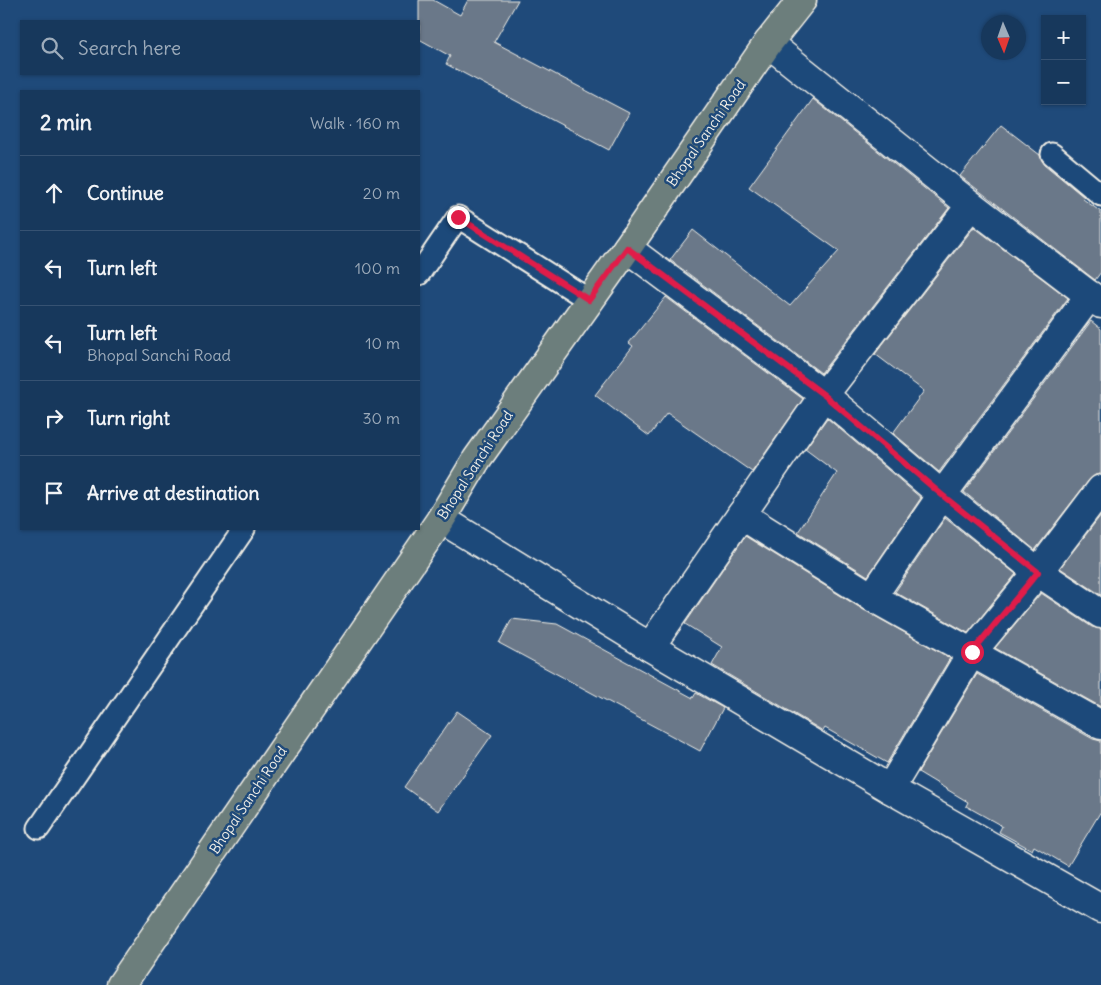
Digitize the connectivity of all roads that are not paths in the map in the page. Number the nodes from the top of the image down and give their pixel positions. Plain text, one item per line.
1 (802, 0) edge
2 (768, 43) junction
3 (1052, 154) dead end
4 (1101, 195) edge
5 (971, 205) junction
6 (627, 248) junction
7 (420, 273) edge
8 (1096, 299) edge
9 (589, 300) junction
10 (824, 395) junction
11 (1101, 489) edge
12 (942, 495) junction
13 (741, 516) junction
14 (441, 519) junction
15 (243, 530) edge
16 (1038, 572) junction
17 (872, 596) junction
18 (1101, 614) edge
19 (650, 647) junction
20 (972, 652) junction
21 (1101, 725) edge
22 (890, 789) junction
23 (39, 828) dead end
24 (1101, 909) edge
25 (121, 985) edge

1 - 2 main road, Bhopal Sanchi Road
2 - 5 street
2 - 6 main road, Bhopal Sanchi Road
3 - 4 lane
5 - 8 street
5 - 10 street
6 - 9 main road, Bhopal Sanchi Road
6 - 10 street
7 - 9 lane
8 - 12 street
9 - 14 main road, Bhopal Sanchi Road
10 - 12 street
10 - 13 street
11 - 16 street
12 - 16 street
12 - 17 street
13 - 17 street
13 - 19 street
14 - 19 street
14 - 25 main road, Bhopal Sanchi Road
15 - 23 lane
16 - 18 street
16 - 20 street
17 - 20 street
19 - 22 street
20 - 21 street
20 - 22 street
22 - 24 street

